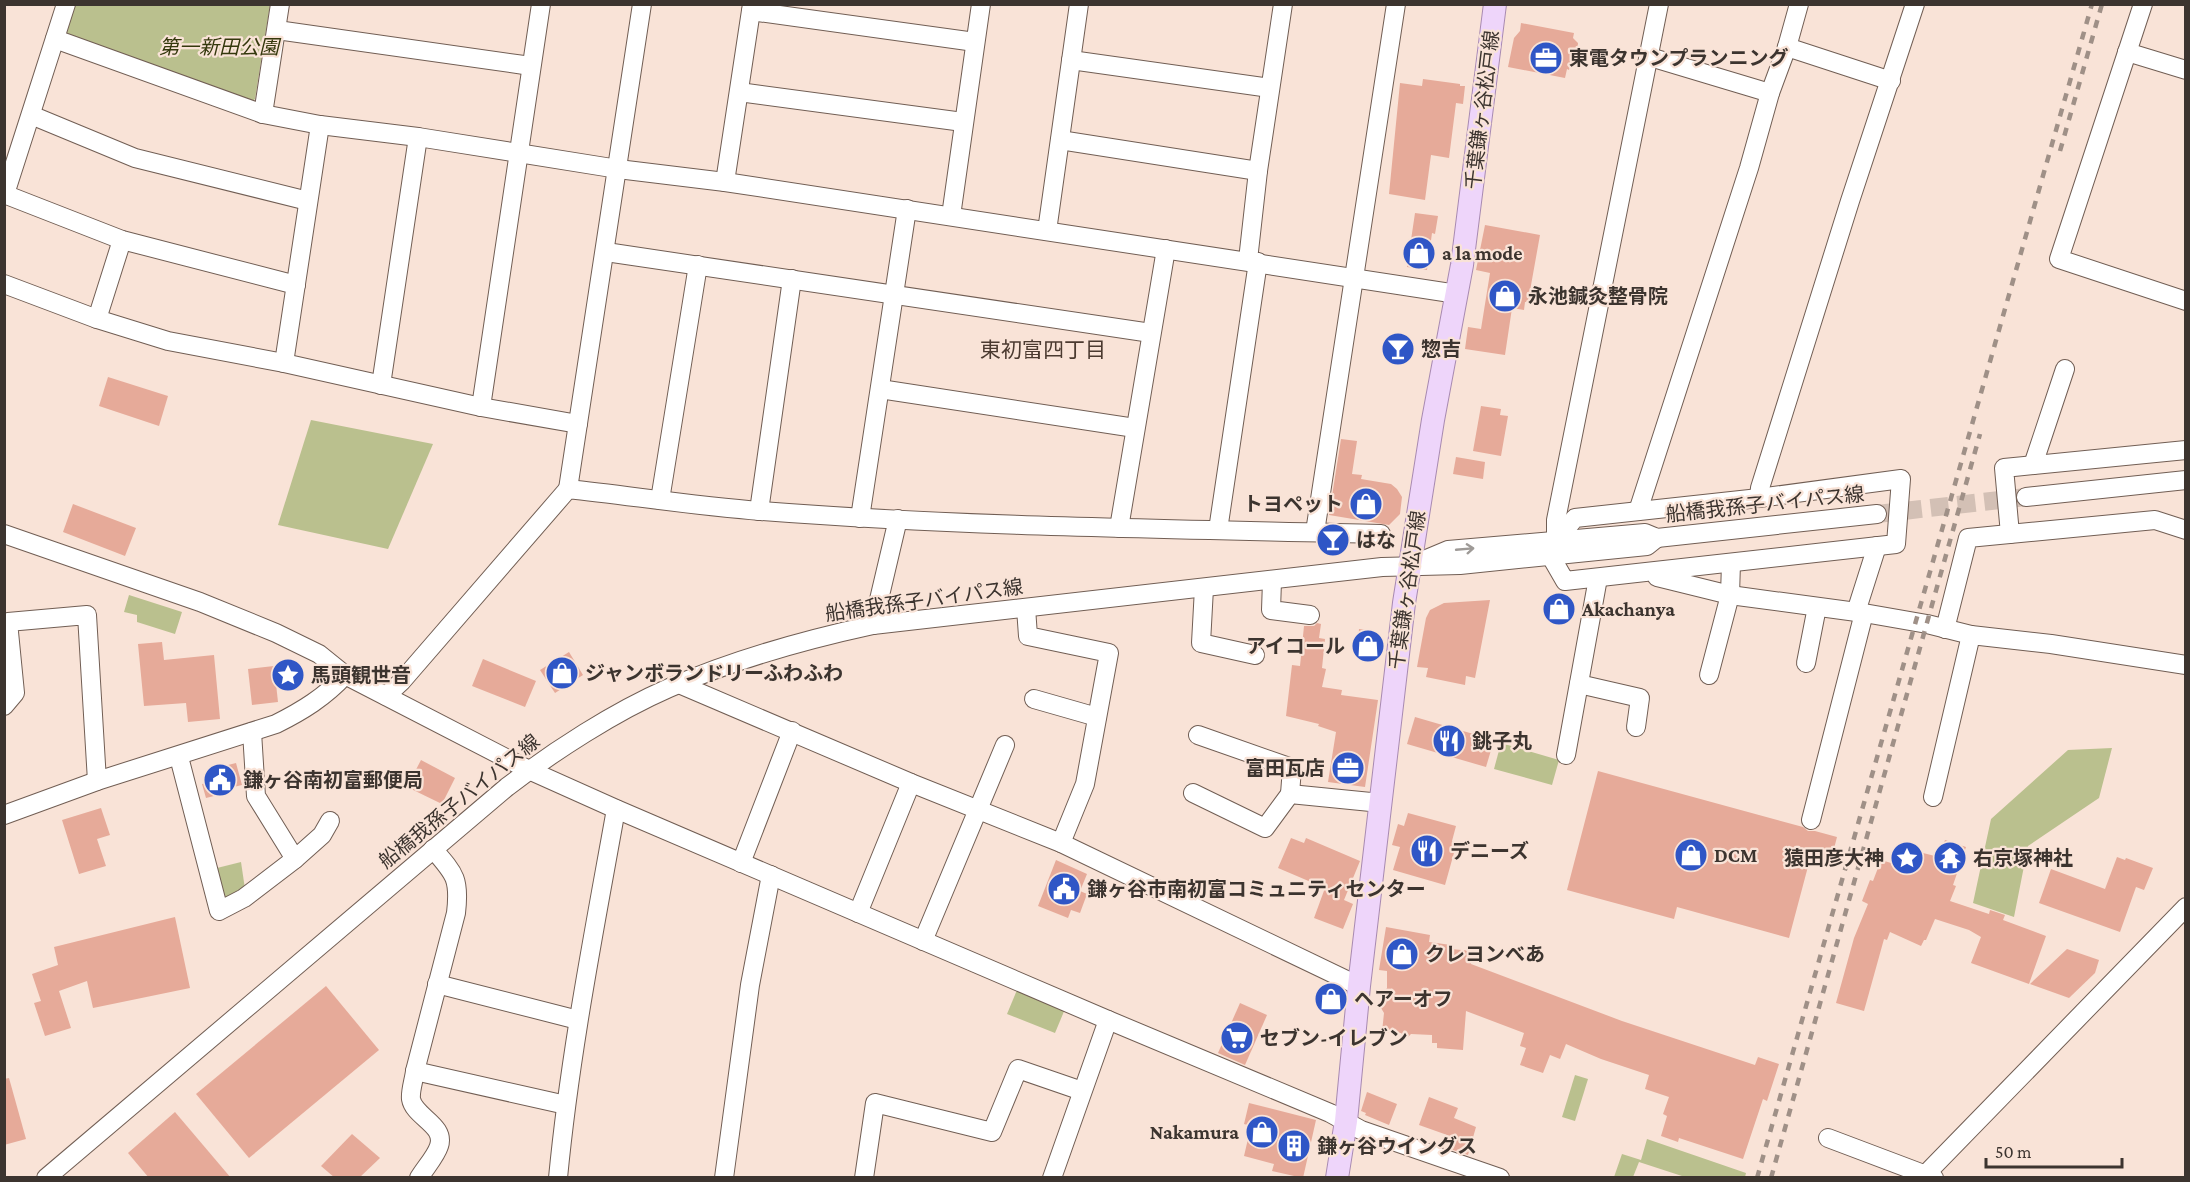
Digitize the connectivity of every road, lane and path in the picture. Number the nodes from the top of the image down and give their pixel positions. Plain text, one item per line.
1 (66, 4) edge
2 (280, 4) edge
3 (541, 4) edge
4 (642, 4) edge
5 (981, 4) edge
6 (1079, 4) edge
7 (1396, 4) edge
8 (1495, 4) edge
9 (1659, 4) edge
10 (1799, 4) edge
11 (1915, 4) edge
12 (2143, 4) edge
13 (1281, 5) edge
14 (752, 8) edge
15 (278, 30) junction
16 (55, 39) junction
17 (975, 42) junction
18 (1787, 47) junction
19 (2127, 52) junction
20 (1650, 57) junction
21 (1071, 60) junction
22 (531, 66) junction
23 (2186, 70) edge
24 (1891, 81) junction
25 (1270, 88) junction
26 (739, 92) junction
27 (1770, 93) junction
28 (263, 114) junction
29 (31, 115) junction
30 (963, 122) junction
31 (320, 125) junction
32 (418, 137) junction
33 (1060, 140) junction
34 (519, 152) junction
35 (618, 169) junction
36 (1258, 171) junction
37 (725, 182) junction
38 (5, 194) edge
39 (308, 201) junction
40 (907, 209) junction
41 (951, 216) junction
42 (1047, 231) junction
43 (122, 240) junction
44 (1166, 249) junction
45 (606, 252) junction
46 (1253, 261) junction
47 (698, 266) junction
48 (1355, 277) junction
49 (792, 279) junction
50 (4, 284) edge
51 (296, 285) junction
52 (894, 294) junction
53 (1457, 294) junction
54 (2186, 301) edge
55 (97, 319) junction
56 (1151, 333) junction
57 (284, 363) junction
58 (2065, 369) dead end
59 (381, 385) junction
60 (880, 389) junction
61 (481, 407) junction
62 (578, 424) junction
63 (1135, 428) junction
64 (2184, 445) edge
65 (2033, 465) junction
66 (2186, 480) edge
67 (568, 489) junction
68 (2026, 497) tunnel mouth
69 (1760, 498) junction
70 (660, 500) junction
71 (759, 510) junction
72 (1638, 511) junction
73 (1877, 514) tunnel mouth
74 (860, 518) junction
75 (898, 519) junction
76 (1119, 528) junction
77 (1218, 530) junction
78 (2186, 530) edge
79 (1316, 532) junction
80 (4, 534) edge
81 (1381, 534) dead end
82 (2010, 534) junction
83 (1877, 546) junction
84 (1553, 548) junction
85 (1731, 563) junction
86 (1409, 566) junction
87 (1644, 574) junction
88 (1598, 578) junction
89 (1272, 581) junction
90 (1204, 588) junction
91 (1730, 595) junction
92 (1817, 607) junction
93 (1026, 608) junction
94 (1860, 612) junction
95 (1310, 615) dead end
96 (873, 625) junction
97 (1945, 629) junction
98 (1971, 635) junction
99 (1255, 655) dead end
100 (1806, 663) dead end
101 (2186, 665) edge
102 (345, 675) junction
103 (1709, 675) dead end
104 (679, 684) junction
105 (1579, 684) junction
106 (386, 696) junction
107 (1034, 699) dead end
108 (4, 705) edge
109 (1097, 717) junction
110 (1636, 726) dead end
111 (792, 731) junction
112 (252, 732) junction
113 (1198, 735) dead end
114 (1005, 745) dead end
115 (1566, 755) dead end
116 (179, 757) junction
117 (529, 770) junction
118 (97, 781) junction
119 (911, 783) junction
120 (1193, 793) dead end
121 (1290, 794) junction
122 (1933, 797) dead end
123 (1381, 803) junction
124 (616, 809) junction
125 (976, 810) junction
126 (4, 815) edge
127 (1811, 820) dead end
128 (330, 821) dead end
129 (1061, 843) junction
130 (433, 849) junction
131 (295, 859) junction
132 (741, 863) junction
133 (771, 876) junction
134 (2186, 907) edge
135 (858, 913) junction
136 (923, 941) junction
137 (437, 984) junction
138 (1359, 986) junction
139 (578, 1020) junction
140 (1108, 1020) junction
141 (415, 1071) junction
142 (1082, 1091) junction
143 (566, 1105) junction
144 (1346, 1122) junction
145 (1828, 1138) dead end
146 (1927, 1176) edge
147 (46, 1178) edge
148 (419, 1178) edge
149 (558, 1178) edge
150 (724, 1178) edge
151 (864, 1178) edge
152 (1052, 1178) edge
153 (1337, 1178) edge
154 (1500, 1178) edge

1 - 16 street
2 - 15 street
3 - 22 street
4 - 35 street
5 - 17 street
6 - 21 street
7 - 48 street
8 - 53 main road, 千葉鎌ヶ谷松戸線
9 - 20 street
10 - 18 street
11 - 24 street
12 - 19 street
13 - 25 street
14 - 17 street
14 - 26 street
15 - 22 street
15 - 28 street
16 - 28 street
16 - 29 street
17 - 30 street
18 - 24 street
18 - 27 street
19 - 23 street
19 - 54 street
20 - 27 street
20 - 84 street
21 - 25 street
21 - 33 street
22 - 34 street
24 - 69 street
25 - 36 street
26 - 30 street
26 - 37 street
27 - 72 street
28 - 31 street
29 - 38 street
29 - 39 street
30 - 41 street
31 - 32 street
31 - 39 street
32 - 34 street
32 - 59 street
33 - 36 street
33 - 42 street
34 - 35 street
34 - 61 street
35 - 37 street
35 - 45 street
36 - 46 street
37 - 40 street
38 - 43 street
39 - 51 street
40 - 41 street
40 - 52 street
41 - 42 street
42 - 44 street
43 - 51 street
43 - 55 street
44 - 46 street
44 - 56 street
45 - 47 street
45 - 62 street
46 - 48 street
46 - 77 street
47 - 49 street
47 - 70 street
48 - 53 street
48 - 79 street
49 - 52 street
49 - 71 street
50 - 55 street
51 - 57 street
52 - 56 street
52 - 60 street
53 - 86 main road, 千葉鎌ヶ谷松戸線
55 - 57 street
56 - 63 street
57 - 59 street
58 - 65 street
59 - 61 street
60 - 63 street
60 - 74 street
61 - 62 street
62 - 67 street
63 - 76 street
64 - 65 street
65 - 82 street
66 - 68 street
67 - 70 street
67 - 106 street
69 - 72 street
69 - 83 street
70 - 71 street
71 - 74 street
72 - 84 street
73 - 84 street, 船橋我孫子バイパス線
74 - 75 street
75 - 76 street
75 - 96 street
76 - 77 street
77 - 79 street
78 - 82 street
79 - 81 street
80 - 102 street
82 - 97 street
83 - 85 street
83 - 94 street
84 - 86 street, 船橋我孫子バイパス線
84 - 88 street
85 - 87 street
85 - 91 street
86 - 89 street, 船橋我孫子バイパス線
86 - 123 main road, 千葉鎌ヶ谷松戸線
87 - 88 street
87 - 91 street
88 - 105 street
89 - 90 street, 船橋我孫子バイパス線
89 - 95 street
90 - 93 street, 船橋我孫子バイパス線
90 - 99 street
91 - 92 street
91 - 103 street
92 - 94 street
92 - 100 street
93 - 96 street, 船橋我孫子バイパス線
93 - 109 street
94 - 97 street
94 - 127 street
96 - 104 street, 船橋我孫子バイパス線
97 - 98 street
98 - 101 street
98 - 122 street
102 - 106 street
102 - 112 street
104 - 111 street
104 - 117 street, 船橋我孫子バイパス線
105 - 110 street
105 - 115 street
106 - 117 street
107 - 109 street
108 - 118 street
109 - 129 street
111 - 119 street
111 - 132 street
112 - 116 street
112 - 131 street
113 - 121 street
114 - 125 street
116 - 118 street
116 - 131 street
117 - 124 street
117 - 130 street, 船橋我孫子バイパス線
118 - 126 street
119 - 125 street
119 - 135 street
120 - 121 street
121 - 123 street
123 - 138 main road, 千葉鎌ヶ谷松戸線
124 - 132 street
124 - 139 street
125 - 129 street
125 - 136 street
128 - 131 street
129 - 138 street
130 - 137 street
130 - 147 street, 船橋我孫子バイパス線
132 - 133 street
133 - 135 street
133 - 150 street
134 - 146 street
135 - 136 street
136 - 140 street
137 - 139 street
137 - 141 street
138 - 144 main road, 千葉鎌ヶ谷松戸線
139 - 143 street
140 - 142 street
140 - 144 street
141 - 143 street
141 - 148 street
142 - 151 street
142 - 152 street
143 - 149 street
144 - 153 main road, 千葉鎌ヶ谷松戸線
144 - 154 street
145 - 146 street

